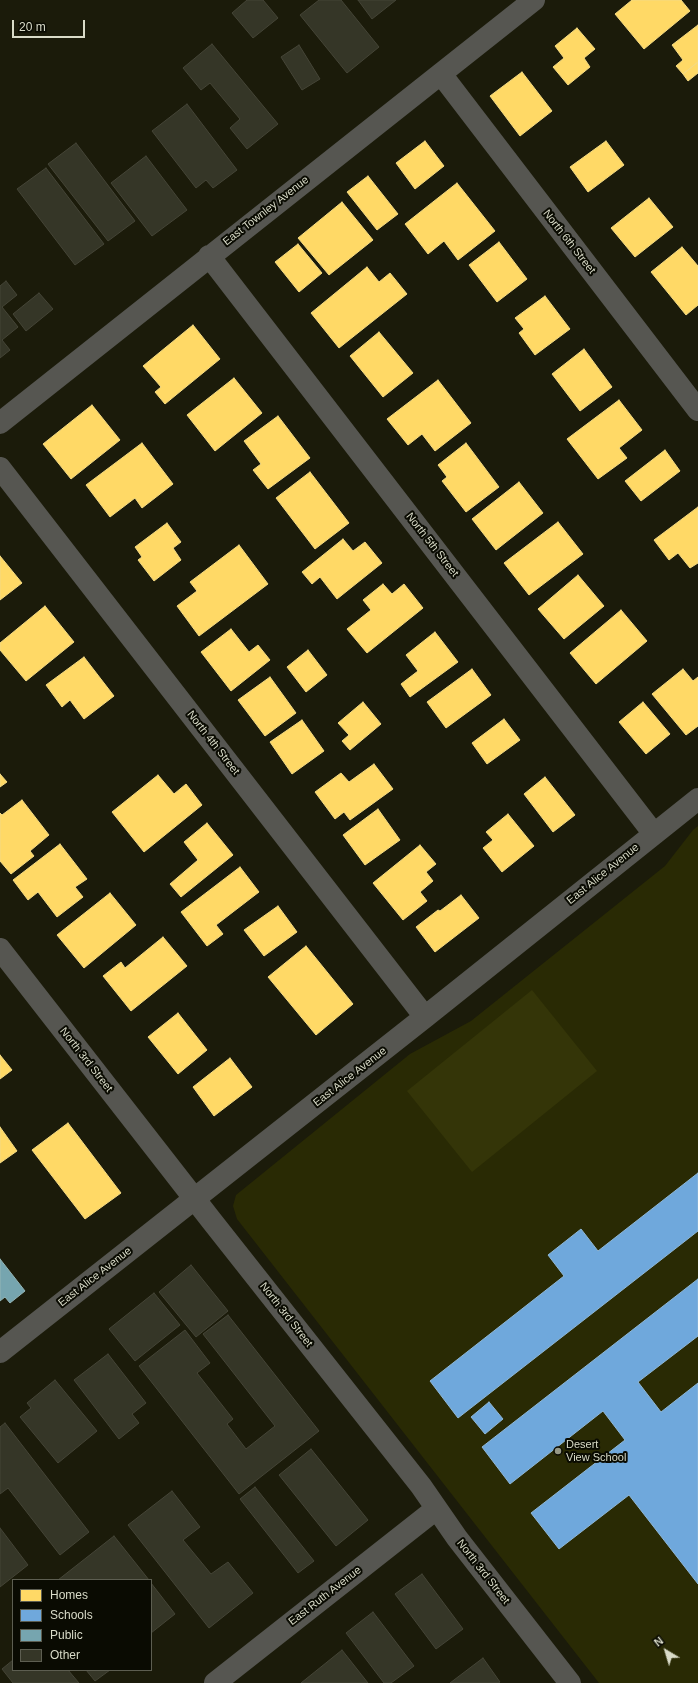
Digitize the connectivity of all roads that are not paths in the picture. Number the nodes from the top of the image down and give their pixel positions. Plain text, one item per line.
1 (534, 0) edge
2 (440, 74) junction
3 (209, 256) junction
4 (698, 410) edge
5 (0, 423) edge
6 (0, 468) edge
7 (698, 799) edge
8 (654, 834) junction
9 (0, 949) edge
10 (425, 1017) junction
11 (194, 1199) junction
12 (0, 1352) edge
13 (436, 1509) junction
14 (215, 1683) edge
15 (570, 1683) edge

1 - 2 street, East Townley Avenue
2 - 3 street, East Townley Avenue
2 - 4 street, North 6th Street
3 - 5 street, East Townley Avenue
3 - 8 street, North 5th Street
6 - 10 street, North 4th Street
7 - 8 street, East Alice Avenue
8 - 10 street, East Alice Avenue
9 - 11 street, North 3rd Street
10 - 11 street, East Alice Avenue
11 - 12 street, East Alice Avenue
11 - 13 street, North 3rd Street
13 - 14 street, East Ruth Avenue
13 - 15 street, North 3rd Street

